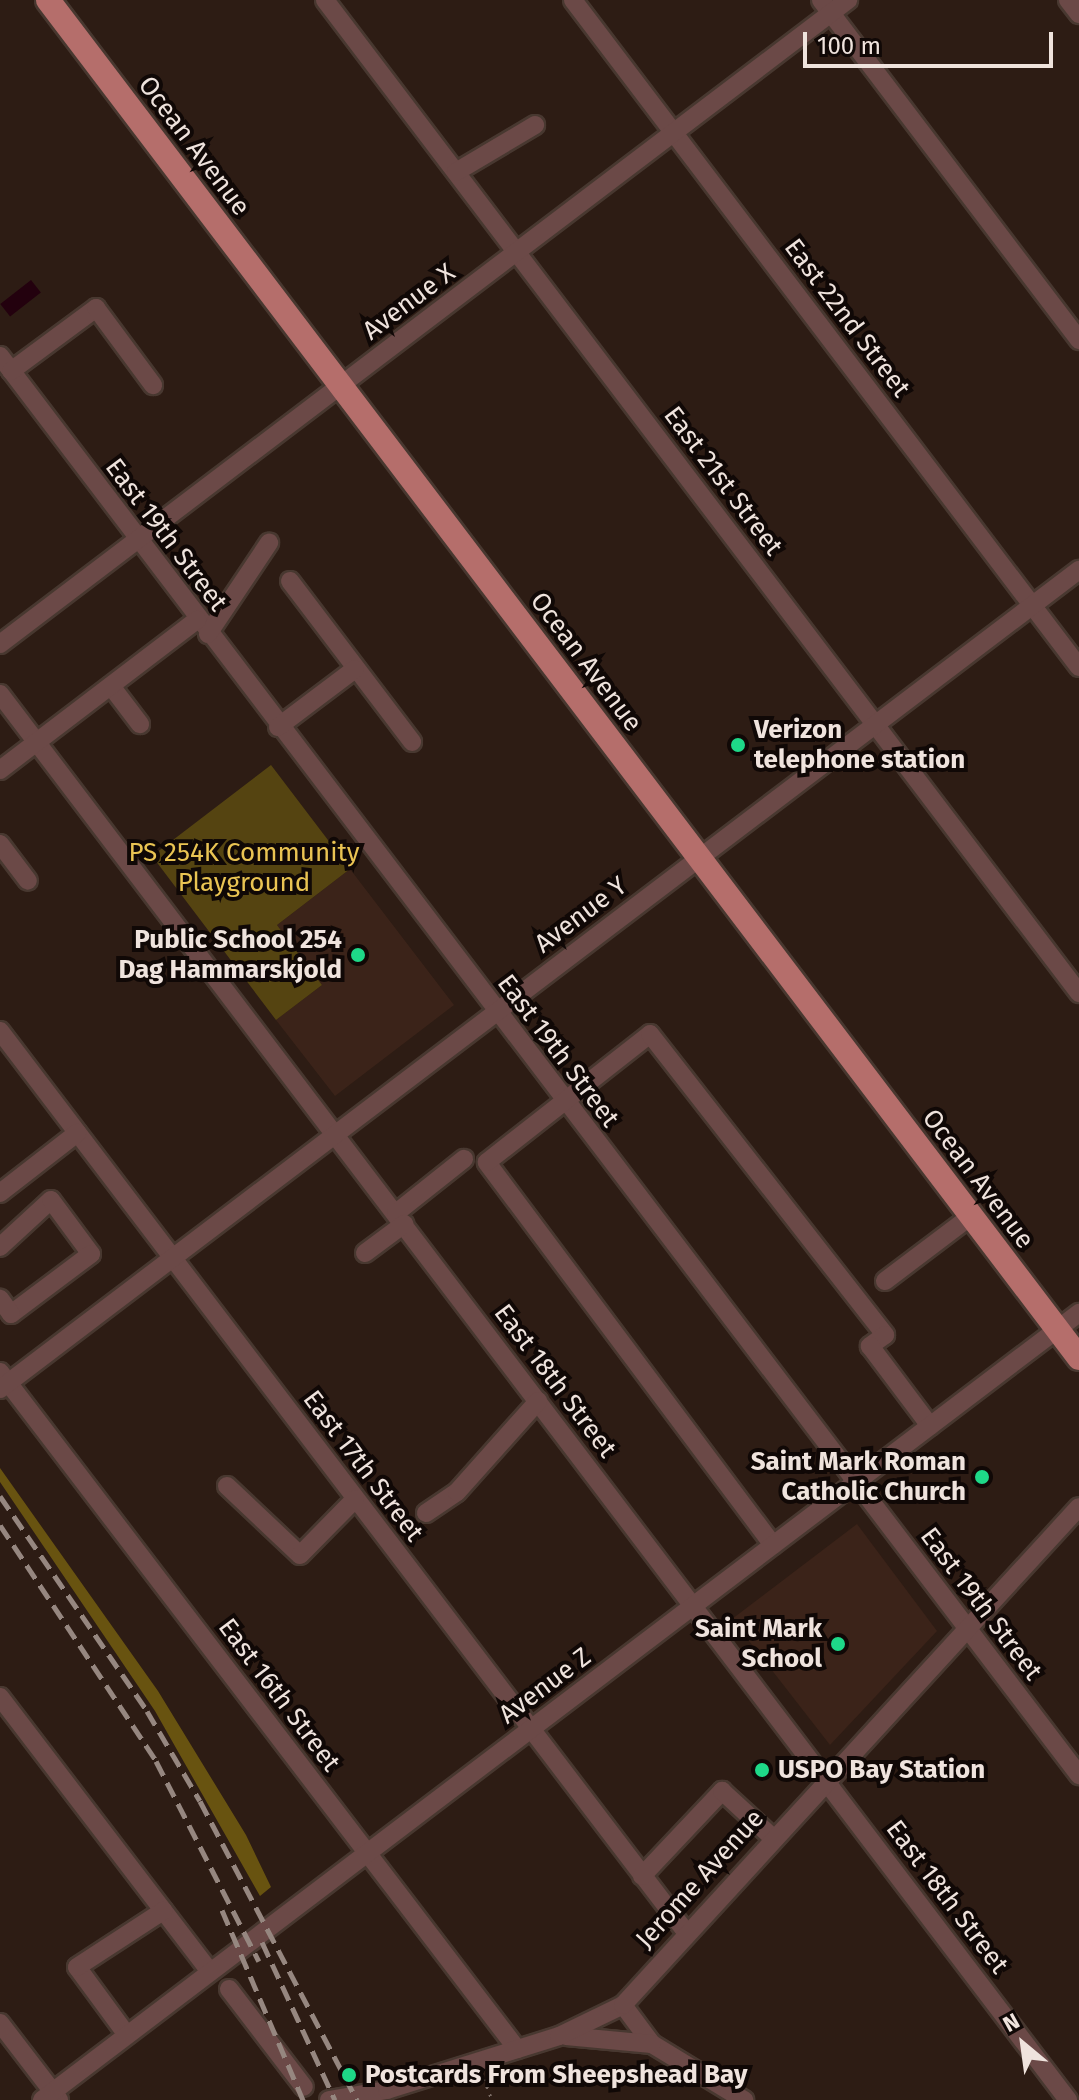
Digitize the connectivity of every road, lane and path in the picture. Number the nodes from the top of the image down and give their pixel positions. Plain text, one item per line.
1 (48, 0) edge
2 (325, 0) edge
3 (573, 0) edge
4 (848, 0) edge
5 (1068, 0) edge
6 (826, 6) edge
7 (1079, 14) edge
8 (535, 125) dead end
9 (674, 133) junction
10 (456, 172) junction
11 (516, 253) junction
12 (1079, 340) edge
13 (6, 363) edge
14 (153, 385) dead end
15 (341, 386) junction
16 (138, 540) junction
17 (269, 543) dead end
18 (1079, 570) edge
19 (290, 581) dead end
20 (1032, 605) junction
21 (202, 627) junction
22 (0, 644) edge
23 (1079, 667) edge
24 (355, 669) junction
25 (111, 686) junction
26 (0, 694) edge
27 (140, 724) dead end
28 (875, 725) junction
29 (278, 727) junction
30 (37, 742) junction
31 (412, 742) dead end
32 (0, 770) edge
33 (0, 844) edge
34 (699, 858) junction
35 (28, 881) dead end
36 (1079, 993) edge
37 (496, 1012) junction
38 (0, 1031) edge
39 (563, 1100) junction
40 (77, 1133) junction
41 (336, 1134) junction
42 (464, 1159) dead end
43 (0, 1193) edge
44 (971, 1216) junction
45 (400, 1219) junction
46 (0, 1247) edge
47 (365, 1253) dead end
48 (172, 1258) junction
49 (885, 1281) dead end
50 (0, 1299) edge
51 (1079, 1313) edge
52 (1057, 1330) junction
53 (1079, 1358) edge
54 (3, 1381) edge
55 (538, 1401) junction
56 (930, 1426) junction
57 (855, 1483) junction
58 (227, 1486) dead end
59 (355, 1499) junction
60 (1079, 1507) edge
61 (426, 1513) dead end
62 (773, 1545) junction
63 (693, 1606) junction
64 (966, 1627) junction
65 (0, 1697) edge
66 (529, 1730) junction
67 (1079, 1775) edge
68 (826, 1780) junction
69 (772, 1837) junction
70 (366, 1854) junction
71 (642, 1876) junction
72 (163, 1911) junction
73 (685, 1931) junction
74 (210, 1972) junction
75 (229, 1989) dead end
76 (623, 2005) junction
77 (0, 2023) edge
78 (127, 2035) junction
79 (559, 2036) junction
80 (652, 2044) junction
81 (517, 2049) junction
82 (484, 2079) dead end
83 (304, 2087) dead end
84 (51, 2097) edge
85 (329, 2100) edge
86 (492, 2100) edge
87 (744, 2100) edge
88 (1068, 2100) edge

1 - 15 main road, Ocean Avenue
2 - 10 street, East 21st Street
3 - 9 street, East 22nd Street
4 - 6 street, Avenue X
5 - 7 street
6 - 9 street, Avenue X
6 - 12 street
8 - 10 street
9 - 11 street, Avenue X
9 - 20 street, East 22nd Street
10 - 11 street, East 21st Street
11 - 15 street, Avenue X
11 - 28 street, East 21st Street
13 - 14 street
13 - 16 street, East 19th Street
15 - 16 street, Avenue X
15 - 34 main road, Ocean Avenue
16 - 21 street, East 19th Street
16 - 22 street, Avenue X
17 - 21 street
18 - 20 street, Avenue Y
19 - 24 street
20 - 23 street, East 22nd Street
20 - 28 street, Avenue Y
21 - 25 street
21 - 29 street, East 19th Street
24 - 29 street
24 - 31 street
25 - 27 street
25 - 30 street
26 - 30 street, East 18th Street
28 - 34 street, Avenue Y
28 - 36 street, East 21st Street
29 - 37 street, East 19th Street
30 - 32 street
30 - 41 street, East 18th Street
33 - 35 street
34 - 37 street, Avenue Y
34 - 44 main road, Ocean Avenue
37 - 39 street, East 19th Street
37 - 41 street, Avenue Y
38 - 40 street, East 17th Street
39 - 56 street
39 - 57 street, East 19th Street
39 - 62 street
40 - 43 street
40 - 48 street, East 17th Street
41 - 45 street, East 18th Street
41 - 48 street, Avenue Y
42 - 45 street
44 - 49 street
44 - 52 main road, Ocean Avenue
45 - 47 street
45 - 55 street, East 18th Street
46 - 50 street
48 - 54 street, Avenue Y
48 - 59 street, East 17th Street
51 - 52 street, Avenue Z
52 - 53 main road, Ocean Avenue
52 - 56 street, Avenue Z
54 - 70 street, East 16th Street
55 - 61 street
55 - 63 street, East 18th Street
56 - 57 street, Avenue Z
57 - 62 street, Avenue Z
57 - 64 street, East 19th Street
58 - 59 street
59 - 66 street, East 17th Street
60 - 64 street, Jerome Avenue
62 - 63 street, Avenue Z
63 - 66 street, Avenue Z
63 - 68 street, East 18th Street
64 - 67 street, East 19th Street
64 - 68 street, Jerome Avenue
65 - 72 street
66 - 70 street, Avenue Z
66 - 71 street, East 17th Street
68 - 69 street, Jerome Avenue
68 - 88 street, East 18th Street
69 - 71 street
69 - 73 street, Jerome Avenue
70 - 74 street, Avenue Z
70 - 81 street, East 16th Street
71 - 73 street, East 17th Street
72 - 74 street
72 - 78 street
73 - 76 street, Jerome Avenue
74 - 78 street, Avenue Z
75 - 83 street
76 - 79 street
76 - 80 street
77 - 84 street
78 - 84 street, Avenue Z
79 - 80 street
79 - 81 street
80 - 87 street
81 - 85 street
82 - 86 path

